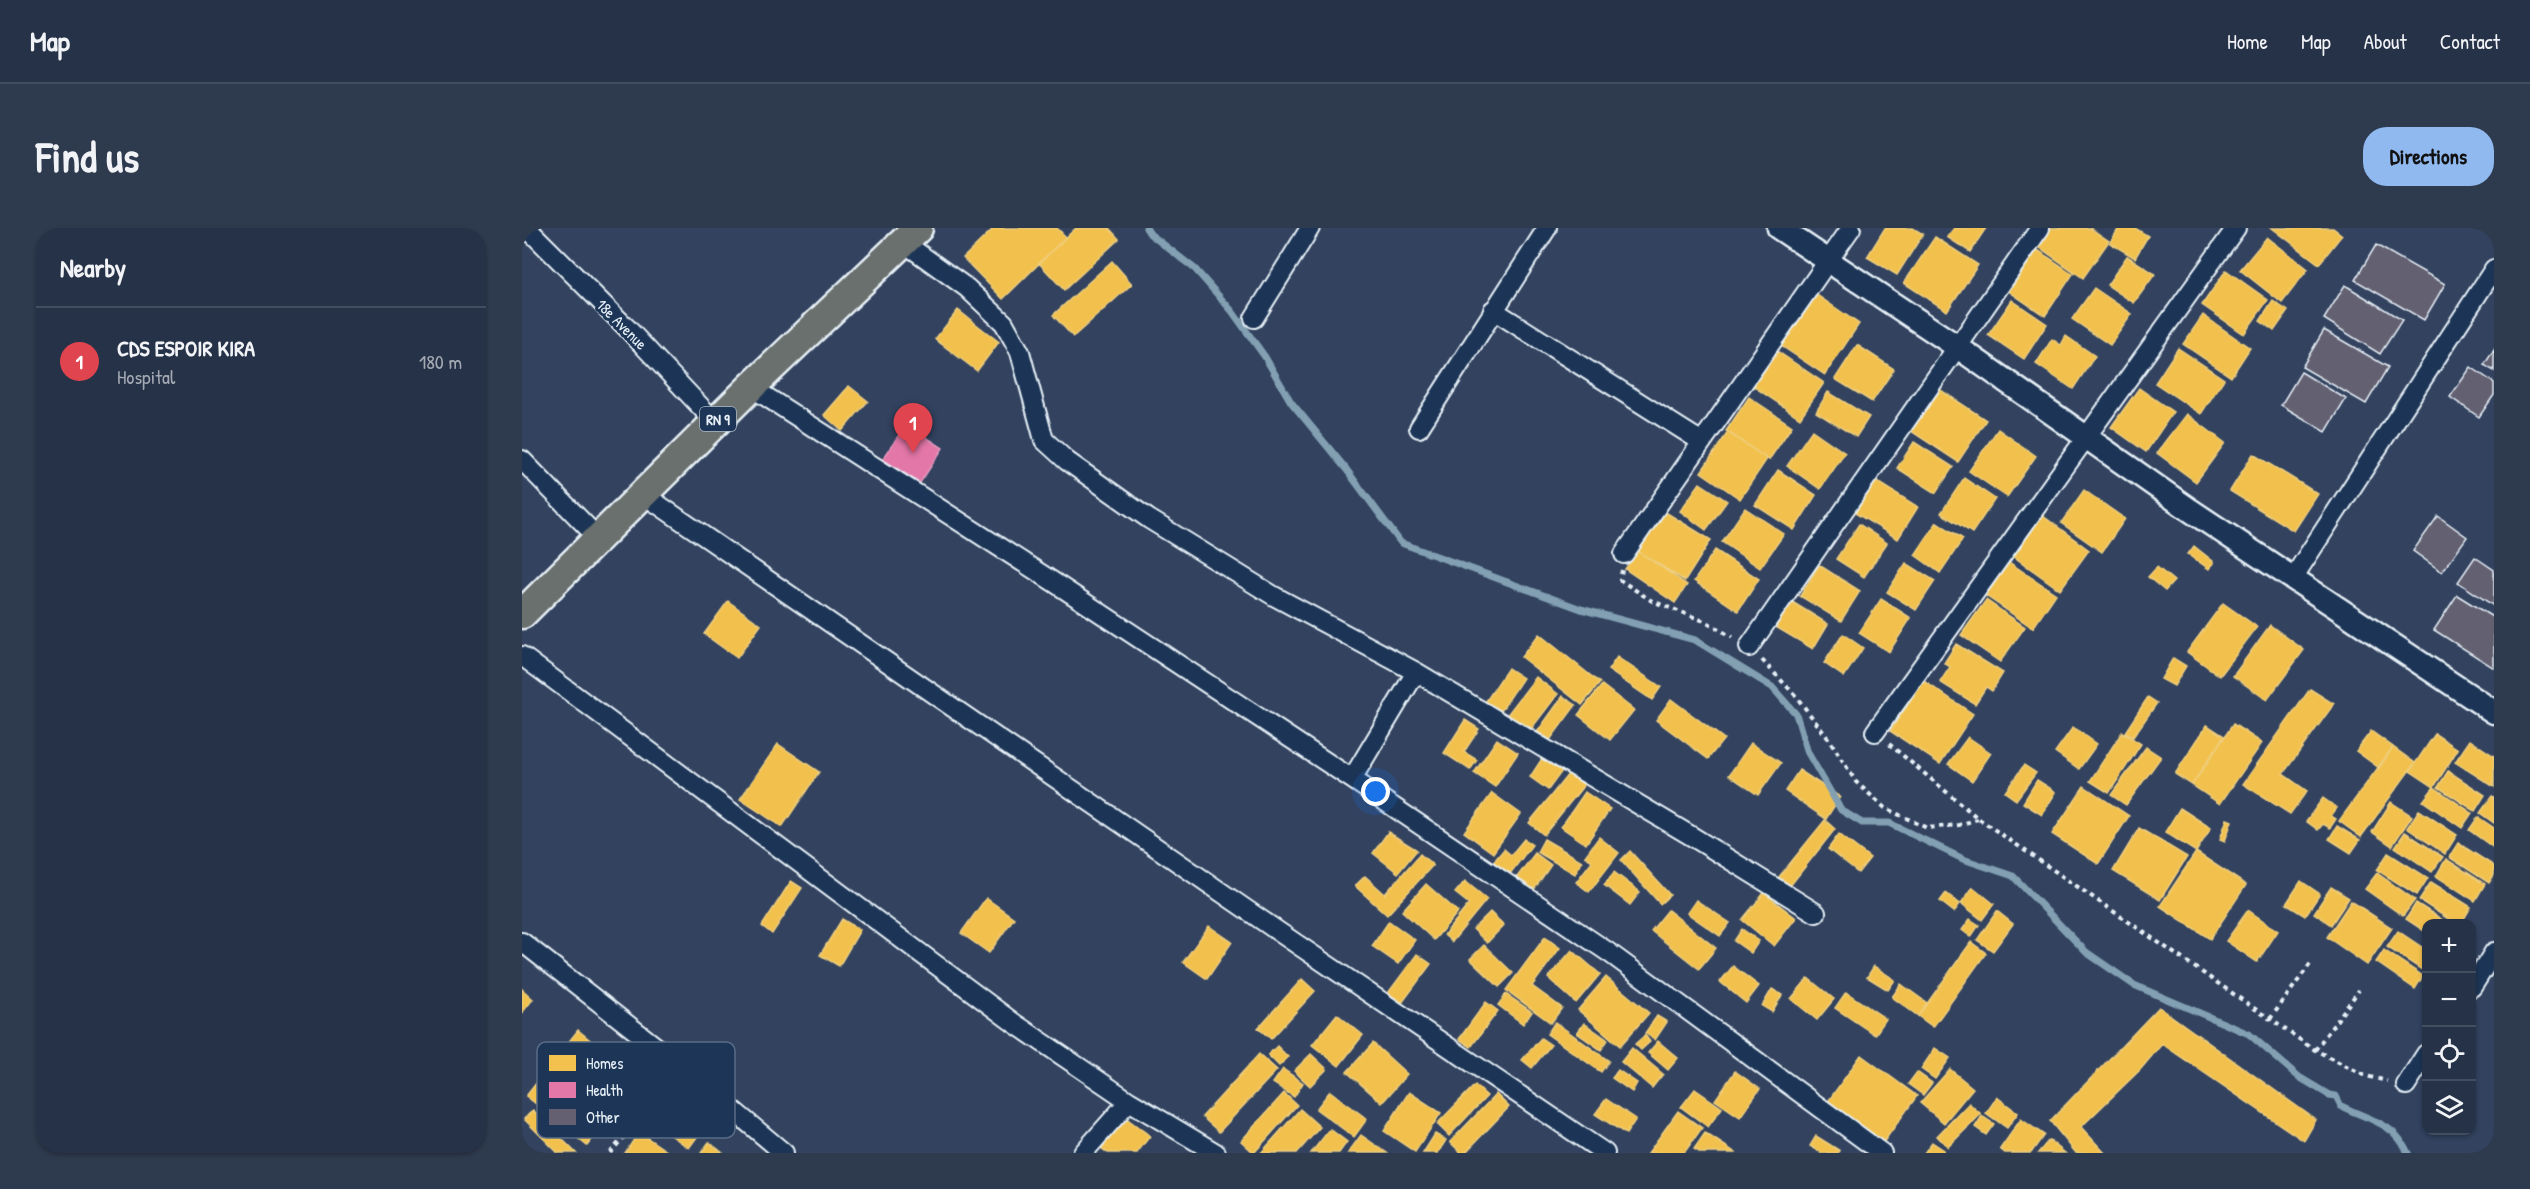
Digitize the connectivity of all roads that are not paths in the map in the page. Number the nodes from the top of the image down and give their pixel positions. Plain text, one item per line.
1 (527, 228) edge
2 (1310, 228) edge
3 (1547, 228) edge
4 (1779, 228) edge
5 (1851, 228) edge
6 (2040, 228) edge
7 (2236, 228) edge
8 (910, 235) edge
9 (1828, 261) junction
10 (2494, 269) edge
11 (1493, 310) junction
12 (1254, 318) dead end
13 (1956, 346) junction
14 (751, 387) junction
15 (715, 422) junction
16 (1419, 428) dead end
17 (2086, 436) junction
18 (1702, 442) junction
19 (522, 460) edge
20 (643, 494) junction
21 (598, 538) junction
22 (1624, 554) road end
23 (2293, 578) junction
24 (522, 614) edge
25 (1749, 647) road end
26 (522, 656) edge
27 (1416, 672) junction
28 (2494, 712) edge
29 (1875, 732) road end
30 (1352, 779) junction
31 (1816, 913) dead end
32 (522, 942) edge
33 (2494, 952) edge
34 (2482, 980) edge
35 (650, 1042) edge
36 (2422, 1061) edge
37 (2406, 1084) road end
38 (1129, 1101) junction
39 (735, 1112) edge
40 (784, 1153) edge
41 (1083, 1153) edge
42 (1216, 1153) edge
43 (1605, 1153) edge
44 (1882, 1153) edge

1 - 15 street, 18e Avenue
2 - 12 street
3 - 11 street
4 - 9 street
5 - 9 street
6 - 13 street
7 - 17 street
8 - 14 main road, RN 9
8 - 27 street
9 - 13 street
9 - 18 street
10 - 23 street
11 - 16 street
11 - 18 street
13 - 17 street
13 - 25 street
14 - 15 main road, RN 9
14 - 30 street
15 - 20 main road, RN 9
17 - 23 street
17 - 29 street
18 - 22 street
19 - 21 street
20 - 21 main road, RN 9
20 - 43 street
21 - 24 main road, RN 9
23 - 28 street
26 - 38 street
27 - 30 street
27 - 31 street
30 - 44 street
32 - 35 street
33 - 34 street
36 - 37 street
38 - 41 street
38 - 42 street
39 - 40 street

